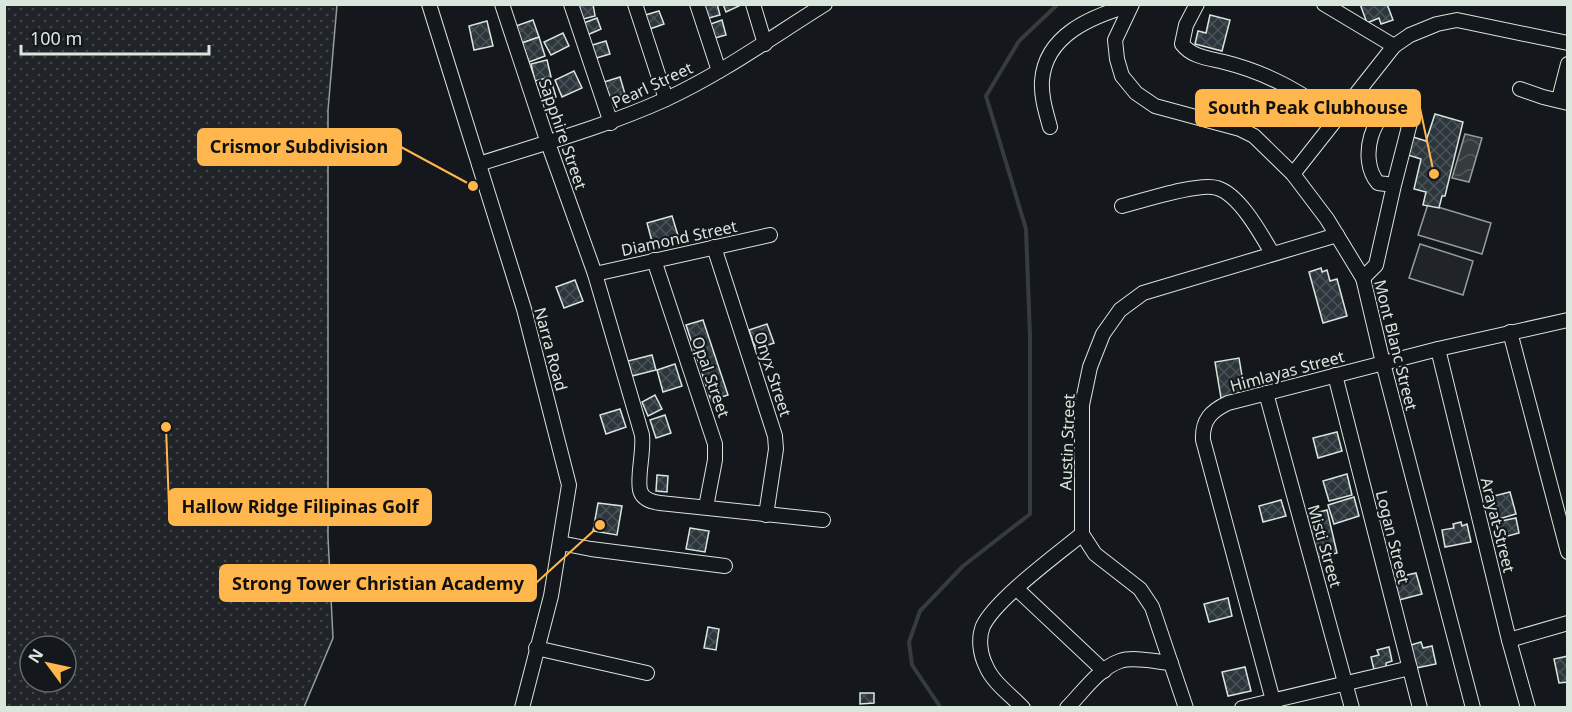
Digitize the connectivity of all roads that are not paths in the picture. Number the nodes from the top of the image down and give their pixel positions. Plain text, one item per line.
1 (429, 4) edge
2 (502, 4) edge
3 (571, 4) edge
4 (635, 4) edge
5 (697, 4) edge
6 (753, 4) edge
7 (1197, 4) edge
8 (1324, 4) edge
9 (1131, 5) edge
10 (817, 7) edge
11 (1568, 43) edge
12 (765, 44) junction
13 (1394, 46) junction
14 (1568, 64) edge
15 (719, 71) junction
16 (1520, 89) dead end
17 (666, 99) junction
18 (1563, 101) edge
19 (1338, 117) junction
20 (611, 123) junction
21 (1050, 127) dead end
22 (548, 143) junction
23 (479, 164) junction
24 (1293, 174) junction
25 (1394, 185) junction
26 (1122, 206) dead end
27 (770, 235) dead end
28 (1337, 235) junction
29 (714, 247) junction
30 (1272, 254) junction
31 (654, 260) junction
32 (595, 274) junction
33 (1363, 278) junction
34 (1568, 320) edge
35 (1510, 332) junction
36 (1438, 349) junction
37 (1383, 363) junction
38 (1335, 375) junction
39 (1266, 393) junction
40 (706, 507) junction
41 (766, 514) junction
42 (823, 520) dead end
43 (1082, 534) junction
44 (560, 543) junction
45 (1568, 552) edge
46 (725, 566) dead end
47 (1017, 589) junction
48 (1568, 623) edge
49 (1509, 640) junction
50 (536, 648) junction
51 (1171, 663) junction
52 (1410, 668) junction
53 (1104, 671) junction
54 (647, 673) dead end
55 (1346, 684) junction
56 (1274, 704) edge
57 (522, 708) edge
58 (1023, 708) edge
59 (1067, 708) edge
60 (1186, 708) edge
61 (1242, 708) edge
62 (1352, 708) edge
63 (1420, 708) edge
64 (1473, 708) edge
65 (1528, 708) edge

1 - 23 street, Narra Road
2 - 22 street, Sapphire Street
3 - 20 street
4 - 17 street
5 - 15 street
6 - 12 street
7 - 19 street
8 - 13 street
9 - 21 street
9 - 24 street, Mont Blanc Street
10 - 12 street, Pearl Street
11 - 13 street
12 - 15 street, Pearl Street
13 - 19 street
14 - 18 street
15 - 17 street, Pearl Street
16 - 18 street
17 - 20 street, Pearl Street
19 - 24 street
20 - 22 street, Pearl Street
22 - 23 street, Pearl Street
22 - 32 street, Sapphire Street
23 - 44 street, Narra Road
24 - 28 street, Mont Blanc Street
25 - 25 street
25 - 33 street
26 - 30 street
27 - 29 street, Diamond Street
28 - 30 street, Austin Street
28 - 33 street, Mont Blanc Street
29 - 31 street, Diamond Street
29 - 41 street, Onyx Street
30 - 43 street, Austin Street
31 - 32 street, Diamond Street
31 - 40 street, Opal Street
32 - 40 street, Sapphire Street
33 - 37 street, Mont Blanc Street
34 - 35 street, Himlayas Street
35 - 36 street, Himlayas Street
35 - 45 street
36 - 37 street, Himlayas Street
36 - 49 street, Arayat Street
37 - 38 street, Himlayas Street
37 - 64 street, Mont Blanc Street
38 - 39 street, Himlayas Street
38 - 52 street, Logan Street
39 - 55 street, Misti Street
39 - 56 street, Himlayas Street
40 - 41 street, Sapphire Street
41 - 42 street, Sapphire Street
43 - 47 street
43 - 51 street
44 - 46 street
44 - 50 street, Narra Road
47 - 53 street
47 - 58 street
48 - 49 street
49 - 65 street, Arayat Street
50 - 54 street
50 - 57 street, Narra Road
51 - 53 street
51 - 60 street
52 - 55 street
52 - 63 street, Logan Street
53 - 59 street
55 - 56 street
55 - 62 street, Misti Street
56 - 61 street

